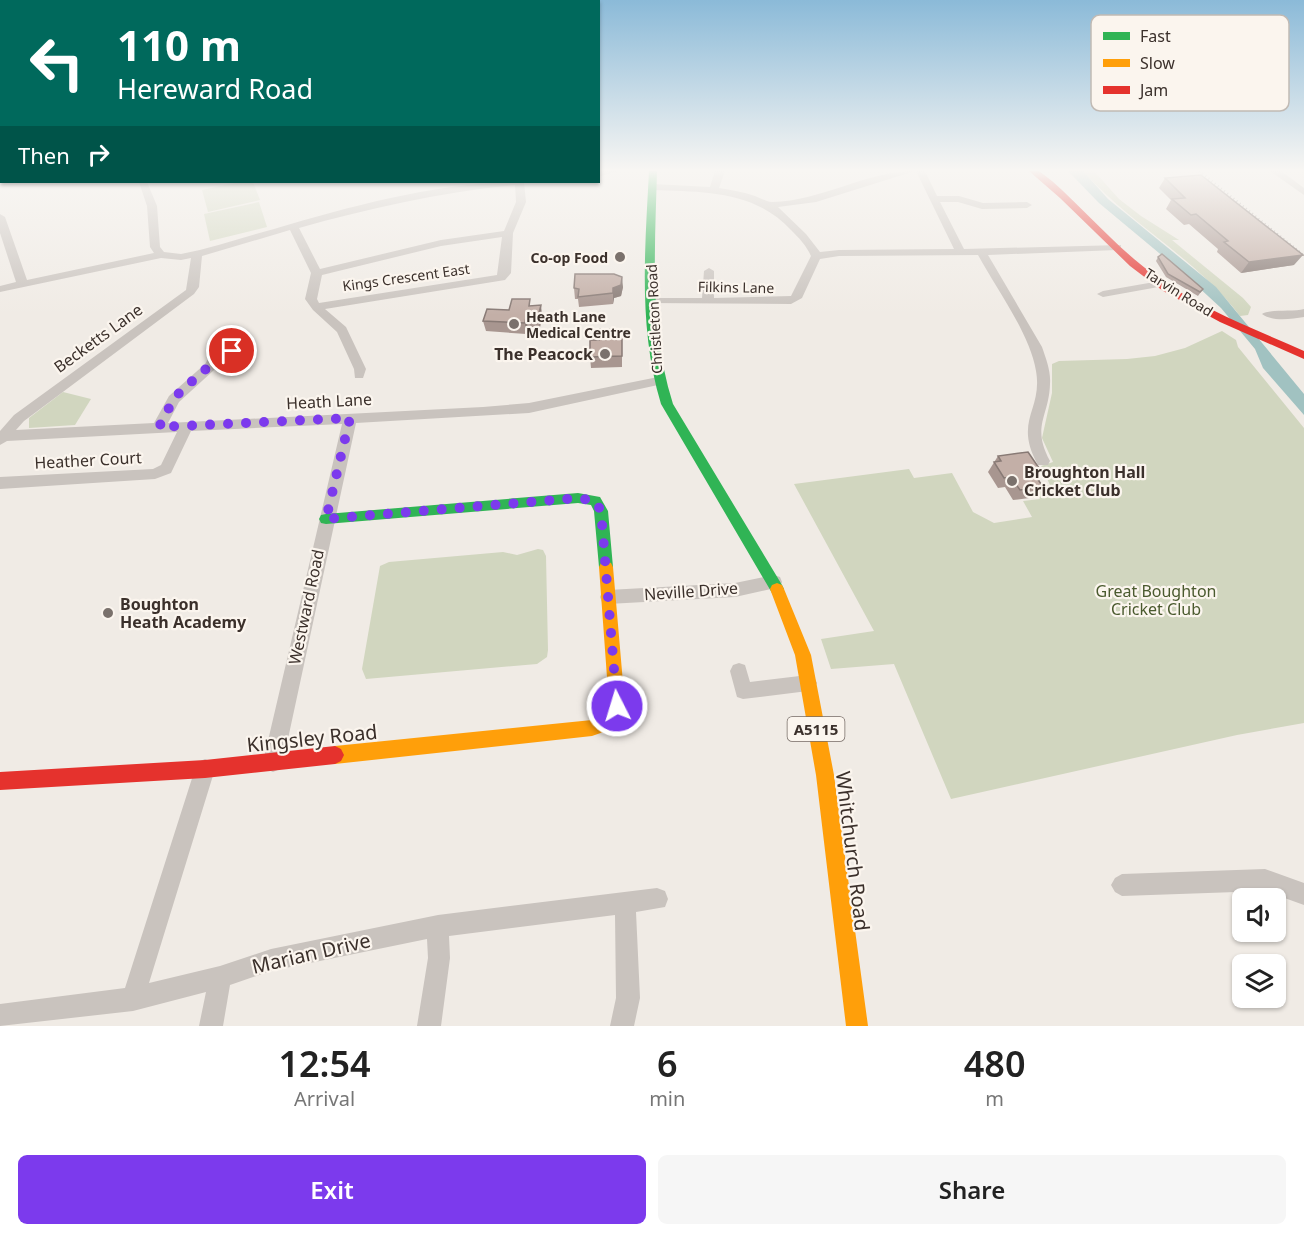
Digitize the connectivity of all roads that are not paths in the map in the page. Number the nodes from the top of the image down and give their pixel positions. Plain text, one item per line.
1 (1, 219) edge
2 (153, 219) edge
3 (321, 219) edge
4 (514, 219) edge
5 (652, 219) edge
6 (785, 219) edge
7 (944, 219) edge
8 (1090, 219) edge
9 (293, 227) junction
10 (508, 233) junction
11 (1117, 247) junction
12 (981, 251) junction
13 (960, 252) junction
14 (197, 254) junction
15 (161, 255) junction
16 (816, 256) junction
17 (708, 271) dead end
18 (317, 273) junction
19 (22, 283) junction
20 (1160, 284) junction
21 (0, 289) edge
22 (1112, 296) dead end
23 (650, 301) junction
24 (708, 301) junction
25 (317, 308) junction
26 (1304, 313) edge
27 (1268, 314) dead end
28 (220, 351) dead end
29 (1304, 355) edge
30 (344, 373) dead end
31 (658, 381) junction
32 (350, 418) junction
33 (159, 427) junction
34 (186, 427) junction
35 (1, 437) edge
36 (699, 456) joint
37 (1043, 461) dead end
38 (0, 483) edge
39 (326, 519) junction
40 (774, 582) junction
41 (608, 597) junction
42 (739, 671) dead end
43 (808, 683) junction
44 (273, 762) junction
45 (205, 769) junction
46 (0, 781) edge
47 (1122, 885) dead end
48 (1304, 894) edge
49 (657, 898) dead end
50 (626, 902) junction
51 (438, 926) junction
52 (220, 977) junction
53 (133, 999) junction
54 (0, 1016) edge
55 (211, 1026) edge
56 (429, 1026) edge
57 (622, 1026) edge
58 (857, 1026) edge

1 - 19 street
2 - 15 street
3 - 9 street
4 - 10 street
5 - 23 main road, Christleton Road / A5115
6 - 16 street
7 - 13 street
8 - 11 main road, Tarvin Road
9 - 14 street
9 - 18 street
10 - 18 street
10 - 25 street, Kings Crescent East
11 - 12 street
11 - 20 main road, Tarvin Road
12 - 13 street
12 - 37 street
13 - 16 street
14 - 15 street
14 - 35 street, Becketts Lane
15 - 19 street
16 - 24 street, Filkins Lane
17 - 24 street
18 - 25 street
19 - 21 street
20 - 22 street
20 - 29 main road, Tarvin Road
23 - 24 street, Filkins Lane
23 - 31 main road, Christleton Road / A5115
25 - 30 street
26 - 27 street
28 - 33 street
31 - 32 street, Heath Lane
31 - 36 main road, Christleton Road / A5115
32 - 34 street, Heath Lane
32 - 39 street, Westward Road
33 - 34 street, Heath Lane
33 - 35 street, Heath Lane
34 - 38 street, Heather Court
36 - 40 main road, Whitchurch Road / A5115
39 - 41 main road
39 - 44 street, Westward Road
40 - 41 street, Neville Drive
40 - 43 main road, Whitchurch Road / A5115
41 - 44 main road, Kingsley Road
42 - 43 street
43 - 58 main road, Whitchurch Road / A5115
44 - 45 main road, Kingsley Road
45 - 46 main road, Kingsley Road
45 - 53 street
47 - 48 street
49 - 50 street, Marian Drive
50 - 51 street, Marian Drive
50 - 57 street
51 - 52 street, Marian Drive
51 - 56 street
52 - 53 street, Marian Drive
52 - 55 street
53 - 54 street, Marian Drive

